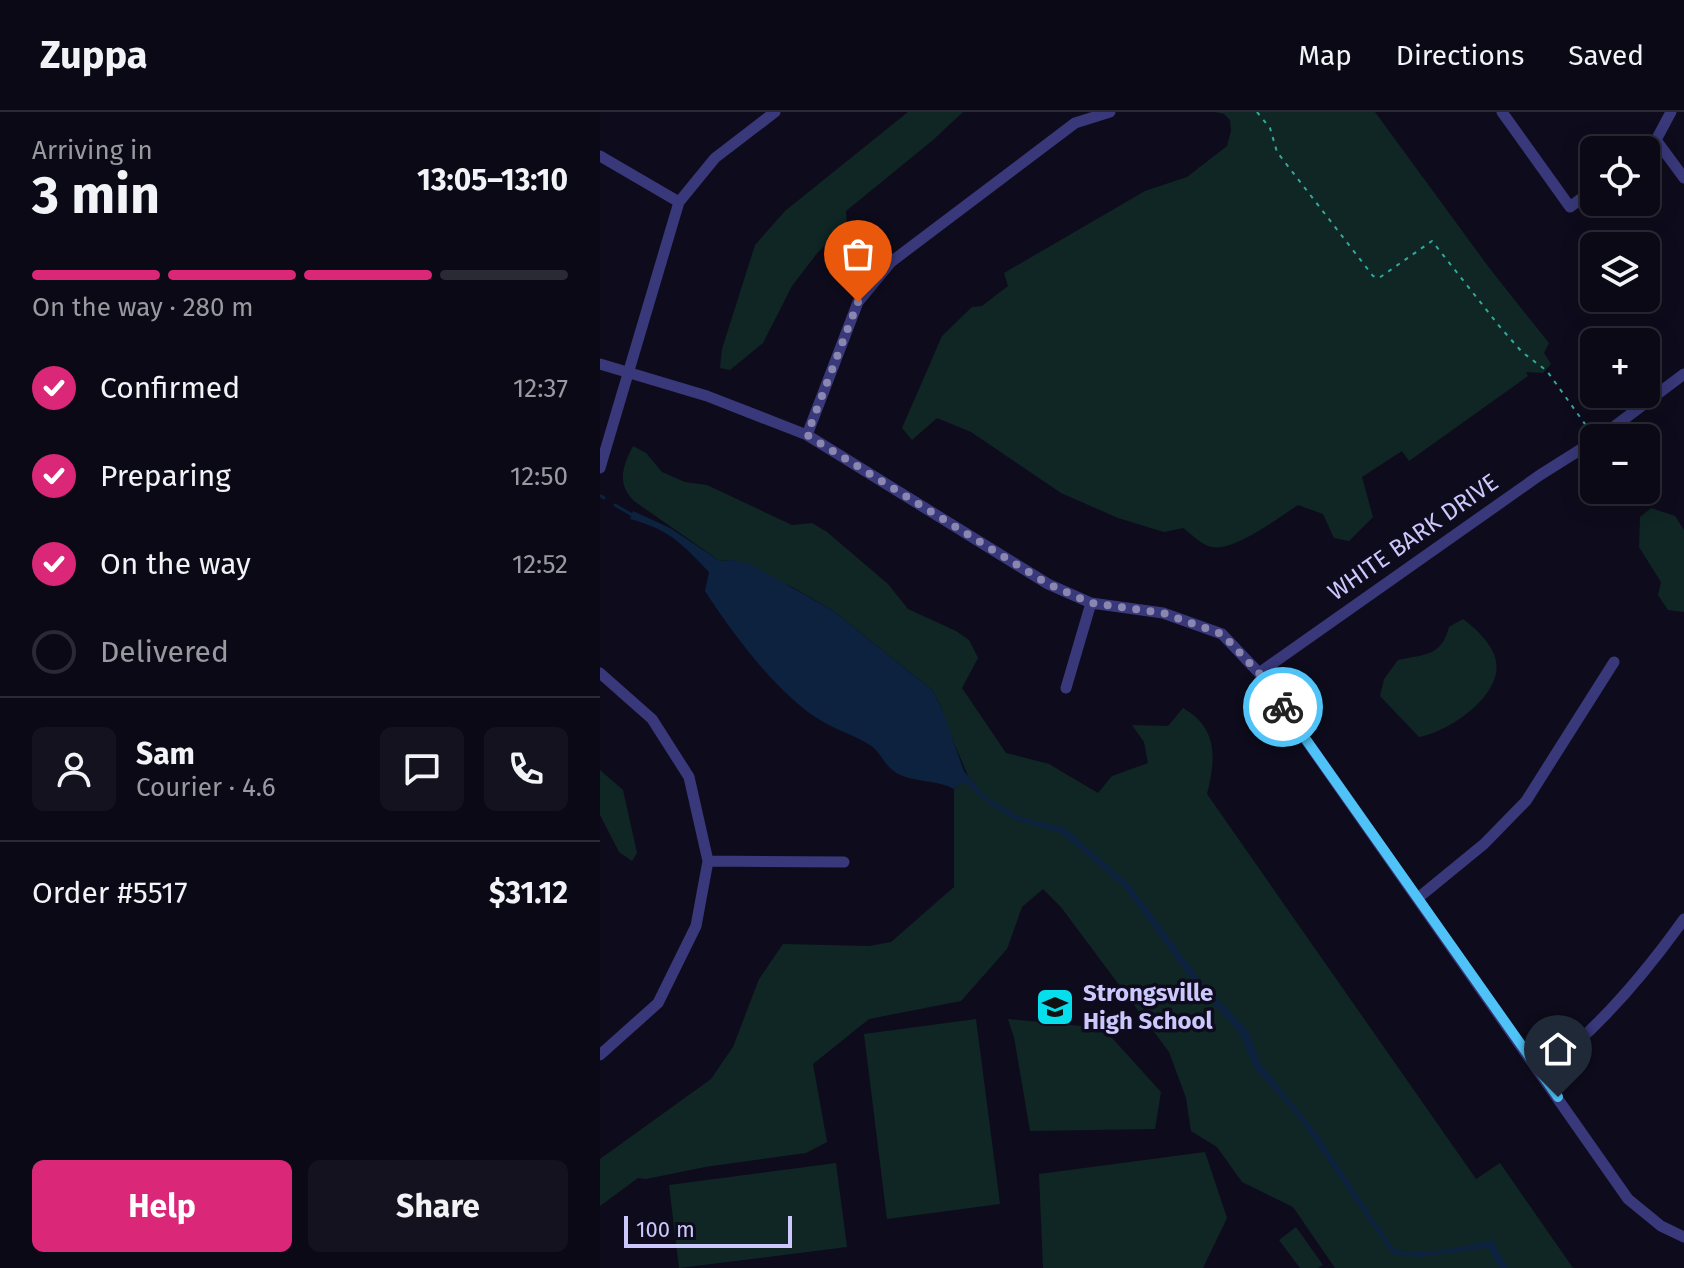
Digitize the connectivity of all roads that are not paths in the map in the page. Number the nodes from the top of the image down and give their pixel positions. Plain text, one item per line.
1 (775, 112) edge
2 (1110, 112) edge
3 (1502, 112) edge
4 (1671, 112) edge
5 (1658, 136) edge
6 (1660, 145) edge
7 (600, 156) edge
8 (1684, 178) edge
9 (1580, 200) edge
10 (679, 202) junction
11 (600, 364) edge
12 (628, 372) junction
13 (1684, 374) edge
14 (1616, 424) edge
15 (807, 435) junction
16 (1580, 449) edge
17 (600, 468) edge
18 (1091, 603) junction
19 (1614, 662) dead end
20 (600, 673) edge
21 (1259, 673) junction
22 (1066, 688) dead end
23 (708, 861) junction
24 (844, 862) dead end
25 (1418, 898) junction
26 (1684, 919) edge
27 (600, 1055) edge
28 (1541, 1072) junction
29 (1684, 1237) edge

1 - 10 street
2 - 15 street
3 - 9 street
4 - 5 street
6 - 8 street
7 - 10 street
10 - 12 street
11 - 12 street
12 - 15 street
12 - 17 street
13 - 14 street, WHITE BARK DRIVE
15 - 18 street
16 - 21 street, WHITE BARK DRIVE
18 - 21 street
18 - 22 street
19 - 25 street
20 - 23 street
21 - 25 street
23 - 24 street
23 - 27 street
25 - 28 street
26 - 28 street
28 - 29 street

